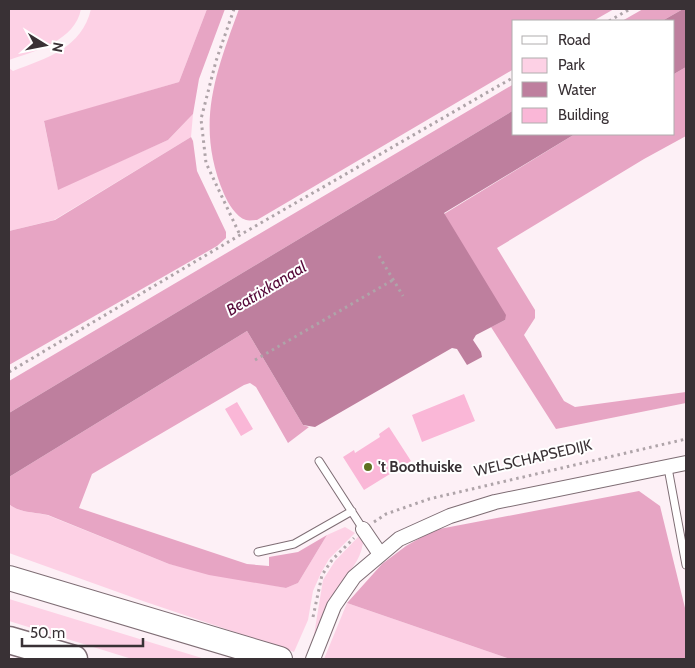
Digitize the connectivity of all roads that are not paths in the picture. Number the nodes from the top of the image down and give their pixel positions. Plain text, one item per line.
1 (319, 461) dead end
2 (686, 463) edge
3 (668, 468) junction
4 (352, 511) junction
5 (363, 529) joint
6 (258, 552) dead end
7 (380, 554) junction
8 (686, 565) edge
9 (9, 578) edge
10 (9, 640) edge
11 (74, 659) edge
12 (280, 659) edge
13 (313, 659) edge

1 - 4 lane
2 - 3 street
3 - 7 street
3 - 8 lane
4 - 5 lane
4 - 6 lane
5 - 7 street
7 - 13 street
9 - 12 highway
10 - 11 highway

